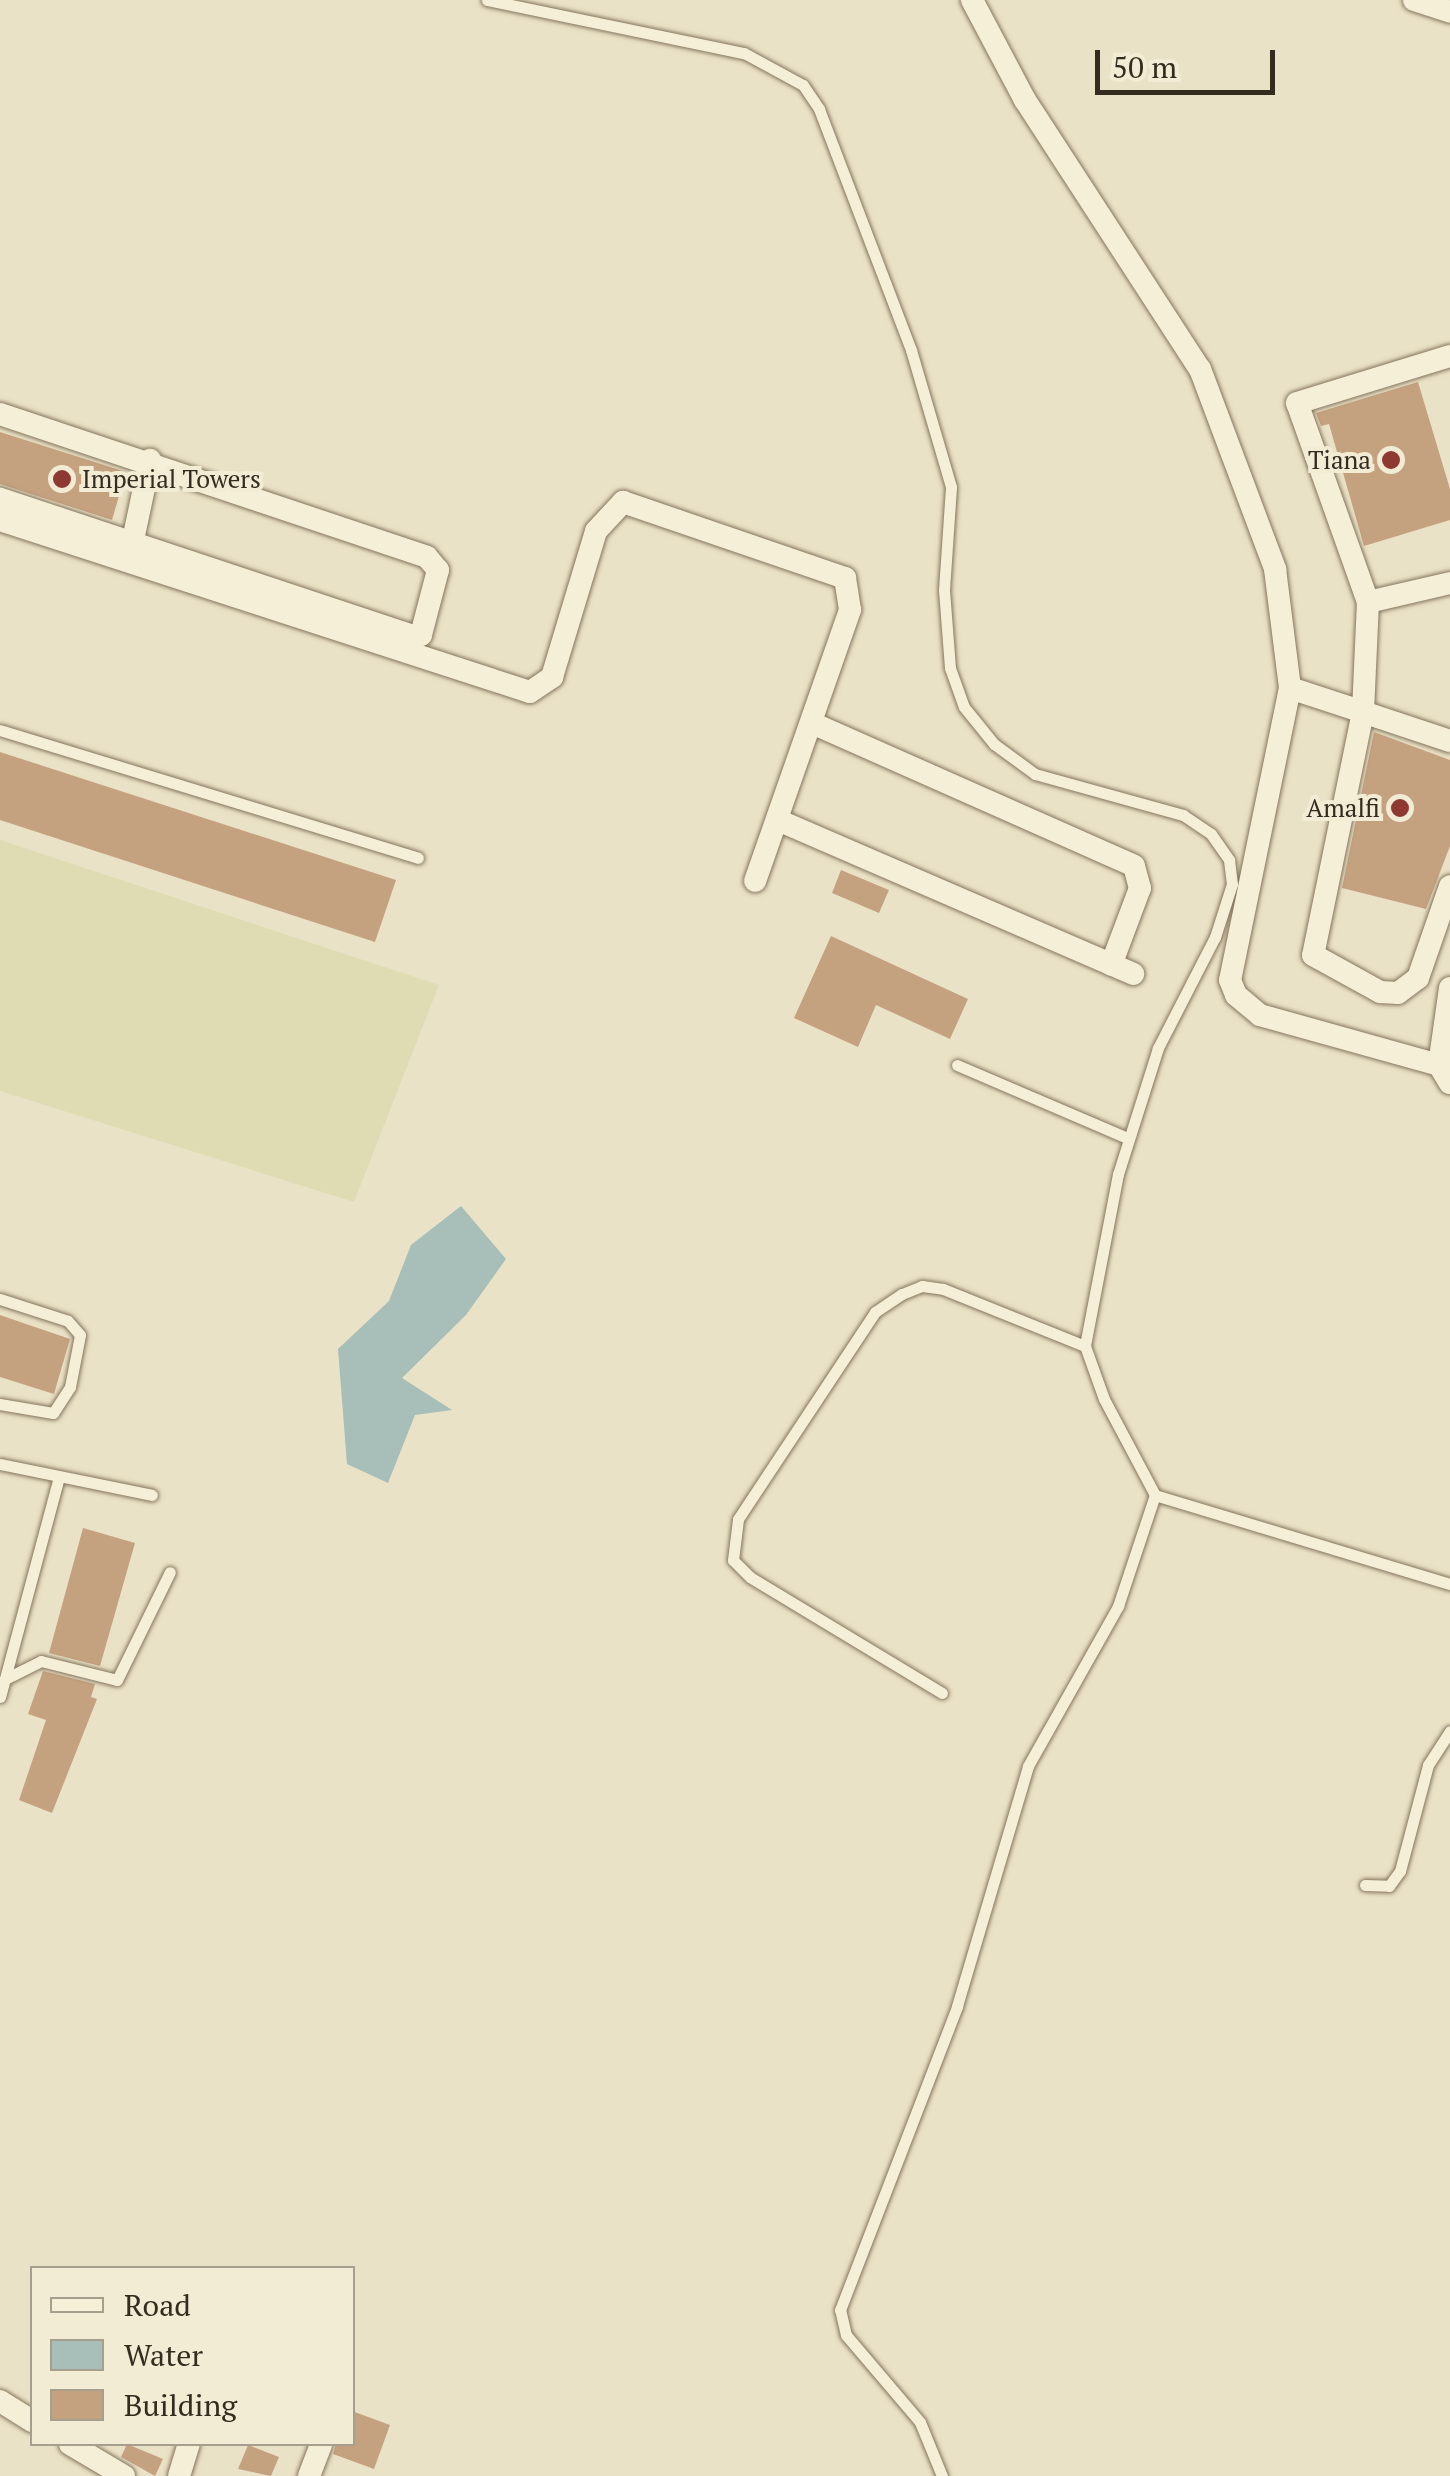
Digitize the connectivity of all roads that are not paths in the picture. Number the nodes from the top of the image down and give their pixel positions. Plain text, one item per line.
1 (487, 0) edge
2 (972, 0) edge
3 (1414, 0) edge
4 (1450, 12) edge
5 (1450, 356) edge
6 (0, 414) edge
7 (150, 460) junction
8 (0, 499) edge
9 (0, 520) edge
10 (133, 540) junction
11 (1450, 583) edge
12 (1368, 602) junction
13 (1290, 688) junction
14 (1363, 712) junction
15 (812, 723) junction
16 (0, 730) edge
17 (1450, 741) edge
18 (780, 820) junction
19 (418, 858) dead end
20 (755, 881) dead end
21 (1450, 886) edge
22 (1439, 953) edge
23 (1450, 988) edge
24 (957, 1065) dead end
25 (1444, 1074) edge
26 (1127, 1138) junction
27 (0, 1299) edge
28 (1085, 1346) junction
29 (0, 1404) edge
30 (0, 1464) edge
31 (60, 1477) junction
32 (152, 1495) dead end
33 (1155, 1495) junction
34 (170, 1572) dead end
35 (1450, 1584) edge
36 (6, 1636) edge
37 (5, 1678) junction
38 (942, 1693) dead end
39 (0, 1698) edge
40 (1450, 1731) edge
41 (1366, 1885) dead end
42 (0, 2401) edge
43 (30, 2420) edge
44 (73, 2446) edge
45 (188, 2446) edge
46 (320, 2446) edge
47 (124, 2476) edge
48 (179, 2476) edge
49 (308, 2476) edge
50 (942, 2476) edge

1 - 26 lane
2 - 13 street
3 - 4 street
5 - 12 street
6 - 7 street
7 - 10 street
7 - 10 street
8 - 10 street
9 - 15 street
11 - 12 street
12 - 14 street
13 - 14 street
13 - 25 street
14 - 17 street
14 - 22 street
15 - 18 street
15 - 18 street
16 - 19 lane
18 - 20 street
21 - 22 street
23 - 25 street
24 - 26 lane
26 - 28 lane
27 - 29 lane
28 - 33 lane
28 - 38 lane
30 - 31 lane
31 - 32 lane
31 - 36 lane
33 - 35 lane
33 - 50 lane
34 - 37 lane
36 - 37 lane
37 - 39 lane
40 - 41 lane
42 - 43 street
44 - 47 street
45 - 48 street
46 - 49 street

